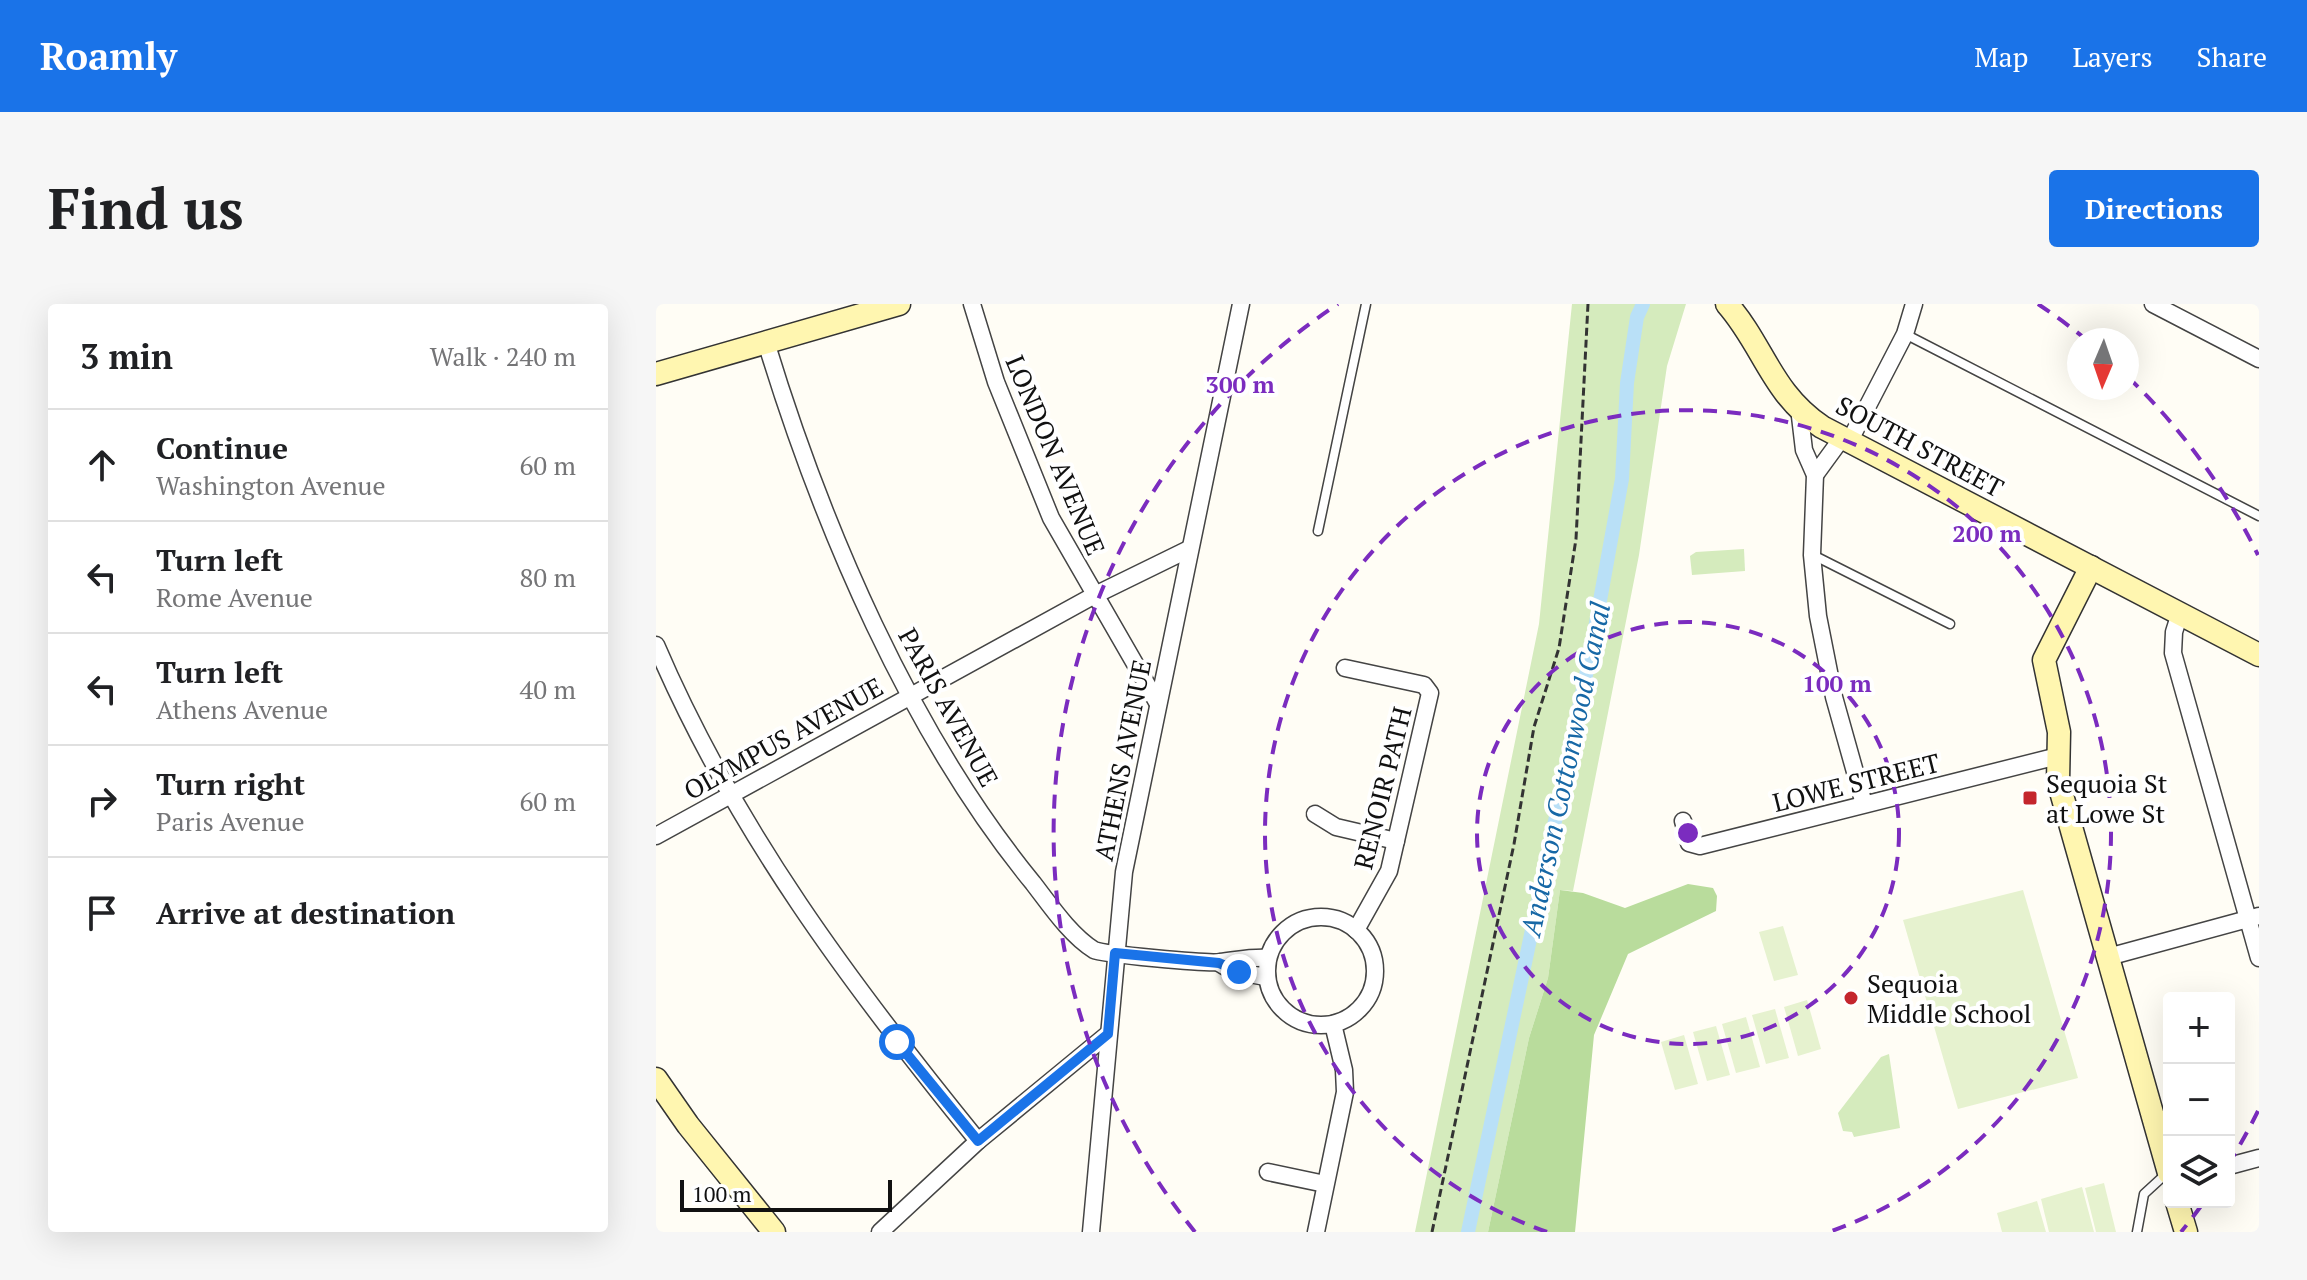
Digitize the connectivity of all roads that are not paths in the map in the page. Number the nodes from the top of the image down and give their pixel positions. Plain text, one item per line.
1 (899, 304) edge
2 (972, 304) edge
3 (1241, 304) edge
4 (1366, 304) edge
5 (1727, 304) edge
6 (1914, 304) edge
7 (2153, 304) edge
8 (1905, 334) junction
9 (766, 342) junction
10 (2259, 359) edge
11 (656, 374) edge
12 (1799, 408) junction
13 (1845, 440) junction
14 (1815, 475) junction
15 (2259, 516) edge
16 (1318, 531) dead end
17 (1189, 549) junction
18 (1812, 555) junction
19 (2091, 567) junction
20 (1093, 596) junction
21 (2180, 613) junction
22 (1950, 624) dead end
23 (656, 645) edge
24 (2259, 655) edge
25 (1345, 668) dead end
26 (910, 695) junction
27 (1157, 702) junction
28 (2058, 756) junction
29 (729, 796) junction
30 (1864, 804) junction
31 (1315, 814) dead end
32 (1683, 821) dead end
33 (656, 836) edge
34 (1396, 841) junction
35 (2254, 918) edge
36 (1356, 930) junction
37 (1115, 953) junction
38 (2108, 957) junction
39 (1268, 958) junction
40 (2259, 958) edge
41 (1219, 963) junction
42 (1266, 977) junction
43 (1333, 1024) junction
44 (1108, 1034) junction
45 (656, 1079) edge
46 (978, 1141) junction
47 (2163, 1151) edge
48 (2259, 1158) edge
49 (2235, 1164) edge
50 (1268, 1172) dead end
51 (2163, 1177) edge
52 (1325, 1184) junction
53 (2179, 1208) edge
54 (774, 1232) edge
55 (880, 1232) edge
56 (1091, 1232) edge
57 (1316, 1232) edge
58 (2137, 1232) edge
59 (2186, 1232) edge

1 - 9 street
2 - 20 street, LONDON AVENUE
3 - 17 street, ATHENS AVENUE
4 - 16 lane
5 - 12 street, SOUTH STREET
6 - 8 street
7 - 10 street
8 - 13 street
8 - 15 lane
9 - 11 street
9 - 26 street, PARIS AVENUE
12 - 13 street, SOUTH STREET
12 - 14 street
13 - 14 street
13 - 19 street, SOUTH STREET
14 - 18 street
17 - 20 street, OLYMPUS AVENUE
17 - 27 street, ATHENS AVENUE
18 - 22 lane
18 - 30 street
19 - 21 street, SOUTH STREET
19 - 28 street
20 - 26 street, OLYMPUS AVENUE
20 - 27 street, LONDON AVENUE
21 - 24 street, SOUTH STREET
21 - 35 street
23 - 29 street
25 - 34 street, RENOIR PATH
26 - 29 street, OLYMPUS AVENUE
26 - 37 street, PARIS AVENUE
27 - 37 street, ATHENS AVENUE
28 - 30 street, LOWE STREET
28 - 38 street
29 - 33 street, OLYMPUS AVENUE
29 - 46 street
30 - 32 street, LOWE STREET
31 - 34 street
34 - 36 street, RENOIR PATH
35 - 38 street
35 - 40 street
36 - 39 street
36 - 43 street
37 - 41 street, PARIS AVENUE
37 - 44 street, ATHENS AVENUE
38 - 47 street
39 - 41 street, PARIS AVENUE
39 - 42 street
41 - 42 street, PARIS AVENUE
42 - 43 street
43 - 52 street
44 - 46 street
44 - 56 street, ATHENS AVENUE
45 - 54 street
46 - 55 street
48 - 49 street
50 - 52 street
51 - 58 lane
52 - 57 street
53 - 59 street

